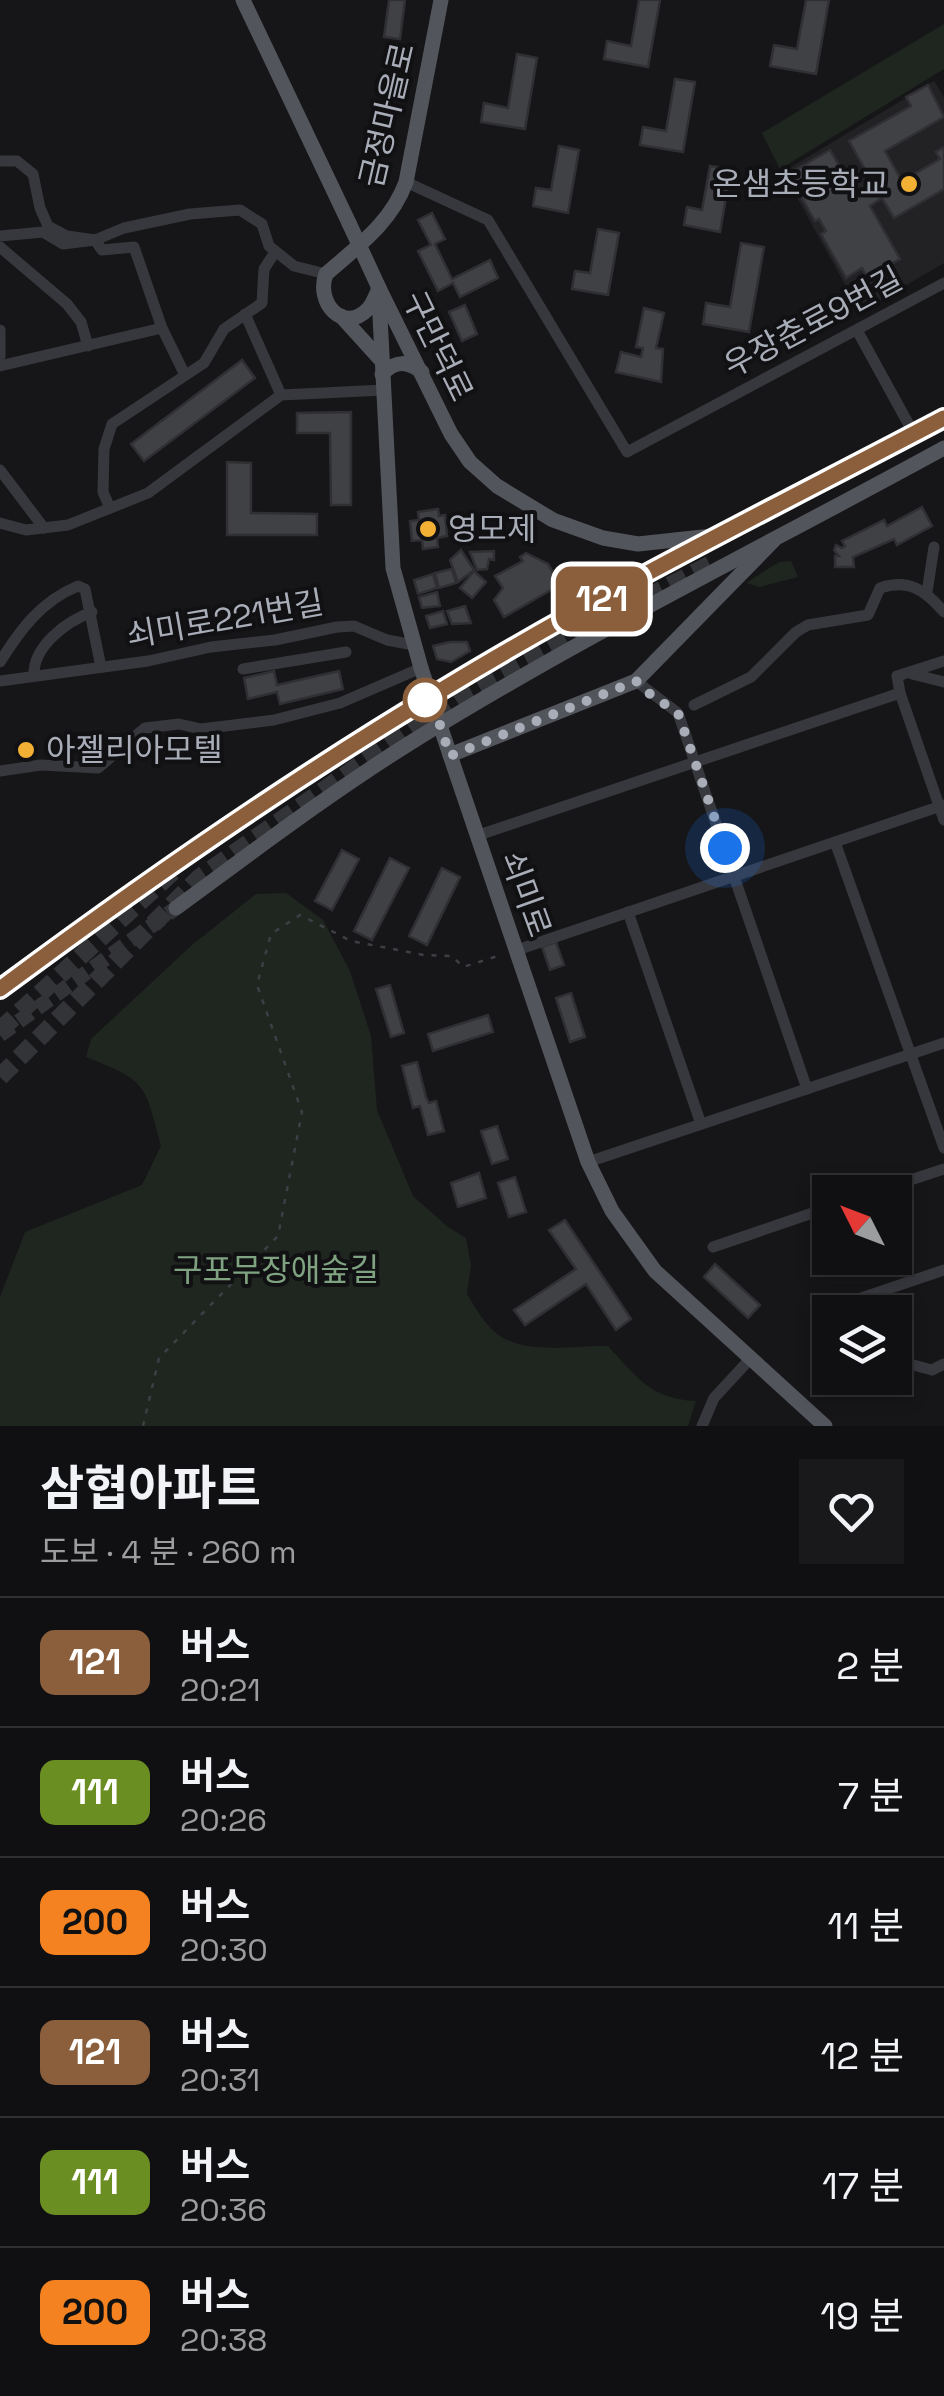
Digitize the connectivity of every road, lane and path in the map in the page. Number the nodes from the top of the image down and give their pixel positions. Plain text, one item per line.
1 (242, 0) edge
2 (440, 0) edge
3 (0, 161) edge
4 (406, 182) junction
5 (0, 236) edge
6 (95, 240) junction
7 (0, 247) edge
8 (276, 252) junction
9 (326, 274) junction
10 (944, 284) edge
11 (380, 288) junction
12 (245, 314) junction
13 (340, 316) junction
14 (162, 328) junction
15 (0, 330) edge
16 (858, 332) junction
17 (88, 346) junction
18 (0, 356) edge
19 (0, 366) edge
20 (422, 372) junction
21 (382, 374) junction
22 (184, 375) junction
23 (281, 395) junction
24 (944, 418) edge
25 (914, 434) junction
26 (944, 448) edge
27 (0, 470) edge
28 (110, 508) junction
29 (0, 523) edge
30 (44, 528) junction
31 (726, 534) junction
32 (774, 540) junction
33 (934, 547) dead end
34 (927, 592) junction
35 (92, 612) junction
36 (944, 612) edge
37 (279, 639) junction
38 (414, 645) junction
39 (346, 652) dead end
40 (944, 661) edge
41 (0, 662) edge
42 (284, 662) junction
43 (102, 667) junction
44 (421, 668) junction
45 (242, 669) dead end
46 (908, 673) junction
47 (34, 675) junction
48 (0, 681) edge
49 (636, 681) junction
50 (944, 682) edge
51 (900, 693) junction
52 (694, 705) dead end
53 (450, 756) junction
54 (696, 762) junction
55 (0, 771) edge
56 (942, 806) edge
57 (944, 820) edge
58 (476, 836) junction
59 (835, 842) junction
60 (156, 876) tunnel mouth
61 (735, 876) junction
62 (176, 908) tunnel mouth
63 (628, 912) junction
64 (517, 950) junction
65 (944, 1043) edge
66 (911, 1054) junction
67 (807, 1089) junction
68 (701, 1124) junction
69 (944, 1148) edge
70 (588, 1162) junction
71 (944, 1169) edge
72 (912, 1180) edge
73 (812, 1214) edge
74 (713, 1247) dead end
75 (944, 1270) edge
76 (870, 1295) edge
77 (751, 1358) junction
78 (944, 1364) edge
79 (912, 1365) edge
80 (144, 1426) edge
81 (702, 1426) edge
82 (825, 1426) edge

1 - 11 main road, 구만덕로, bridge
2 - 4 main road, 금정마을로
3 - 6 street
4 - 9 main road, 금정마을로
4 - 16 street, 우장춘로9번길
5 - 6 street
6 - 8 street
6 - 14 street
7 - 17 street
8 - 9 street
8 - 12 street
9 - 13 main road
10 - 16 street, 우장춘로9번길
11 - 13 main road
11 - 20 main road, 구만덕로
11 - 21 main road, 쇠미로
12 - 22 street
12 - 23 street
13 - 21 main road
14 - 17 street
14 - 22 street
15 - 18 street
16 - 25 street
17 - 19 street
20 - 21 main road
20 - 31 main road, 구만덕로
21 - 23 street
21 - 38 main road, 쇠미로
22 - 28 street
23 - 28 street
24 - 25 main road
25 - 31 main road
26 - 32 main road
27 - 30 street
28 - 30 street
29 - 30 street
31 - 60 main road
32 - 49 main road
32 - 62 main road
33 - 34 street
34 - 36 street
34 - 52 street
35 - 41 street, 쇠미로221번길
35 - 43 street, 쇠미로221번길
35 - 47 street, 쇠미로221번길
37 - 38 street, 쇠미로221번길
37 - 42 street
37 - 43 street, 쇠미로221번길
38 - 44 main road, 쇠미로
39 - 42 street
40 - 46 street
42 - 45 street
43 - 47 street, 쇠미로221번길
44 - 53 main road, 쇠미로, bridge
44 - 55 street
46 - 50 street
46 - 51 street
47 - 48 street, 쇠미로221번길
49 - 53 main road
49 - 54 street
51 - 54 street
51 - 56 street
53 - 58 main road, 쇠미로
54 - 58 street
54 - 61 street
56 - 57 street
56 - 59 street
58 - 64 main road, 쇠미로
59 - 61 street
59 - 66 street
61 - 63 street
61 - 67 street
63 - 64 street
63 - 68 street
64 - 70 main road, 쇠미로
64 - 80 path
65 - 66 street
66 - 67 street
66 - 69 street
67 - 68 street
68 - 70 street
70 - 77 main road, 쇠미로
71 - 72 street
73 - 74 street
75 - 76 street
77 - 81 street
77 - 82 main road, 쇠미로
78 - 79 street

